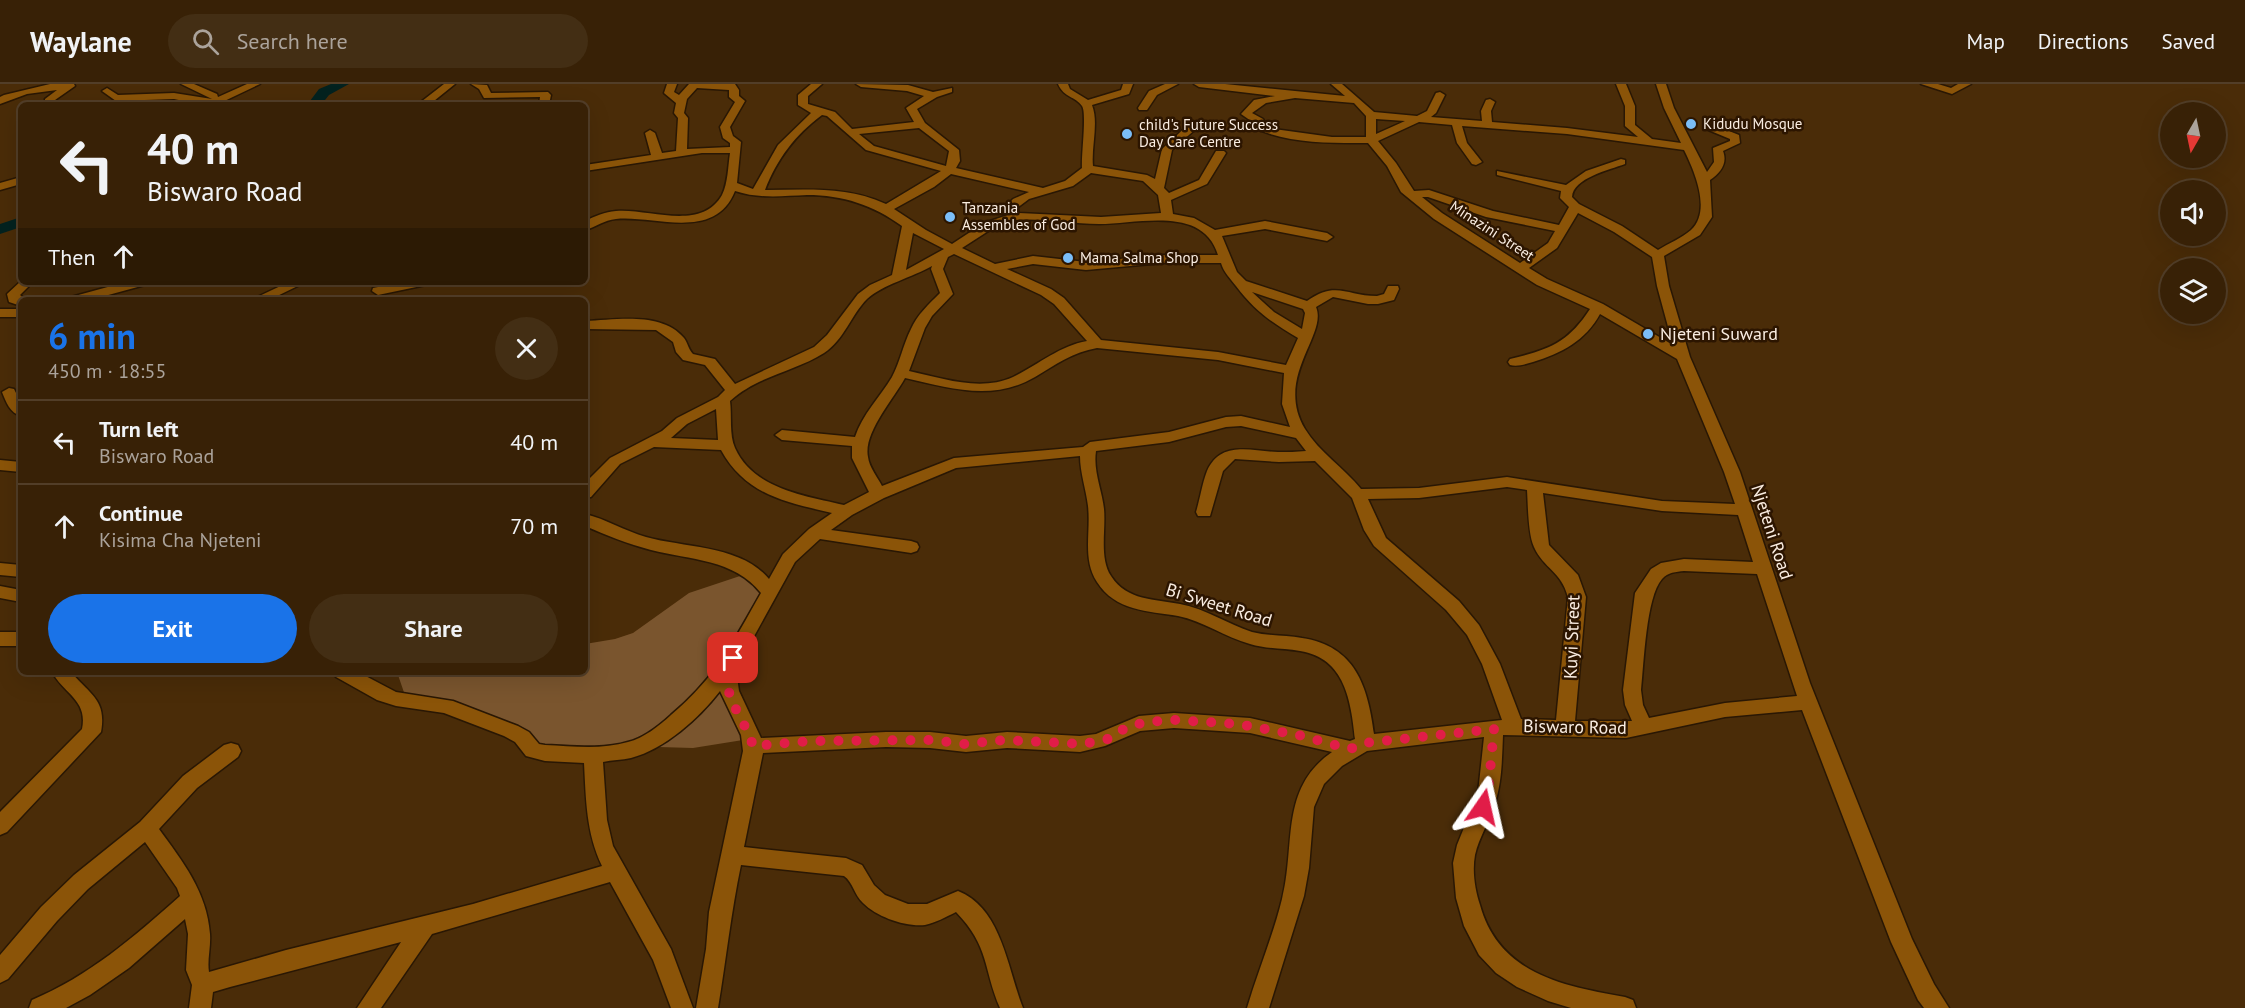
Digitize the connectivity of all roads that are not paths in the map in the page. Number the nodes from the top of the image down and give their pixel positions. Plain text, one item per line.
1 (186, 84) edge
2 (255, 84) edge
3 (450, 84) edge
4 (476, 84) edge
5 (552, 84) edge
6 (672, 84) edge
7 (817, 84) edge
8 (861, 84) edge
9 (1063, 84) edge
10 (1128, 84) edge
11 (1173, 84) edge
12 (1199, 84) edge
13 (1304, 84) edge
14 (1336, 84) edge
15 (1621, 84) edge
16 (1661, 84) edge
17 (1926, 84) edge
18 (1966, 84) edge
19 (71, 85) edge
20 (695, 85) edge
21 (908, 86) edge
22 (1242, 87) edge
23 (948, 90) dead end
24 (107, 91) dead end
25 (541, 93) junction
26 (933, 95) junction
27 (1295, 96) junction
28 (1440, 96) dead end
29 (1357, 100) junction
30 (0, 101) edge
31 (680, 101) junction
32 (50, 102) edge
33 (211, 102) edge
34 (215, 102) edge
35 (219, 102) edge
36 (427, 102) edge
37 (545, 102) edge
38 (1490, 102) dead end
39 (1086, 103) junction
40 (1143, 108) dead end
41 (819, 112) junction
42 (1371, 115) junction
43 (1420, 119) junction
44 (1593, 119) dead end
45 (1457, 121) junction
46 (1487, 123) junction
47 (921, 125) junction
48 (1194, 125) dead end
49 (1710, 127) dead end
50 (849, 132) junction
51 (650, 133) dead end
52 (1598, 135) junction
53 (1371, 140) junction
54 (1650, 141) junction
55 (1688, 147) junction
56 (736, 150) junction
57 (681, 153) junction
58 (1220, 153) dead end
59 (657, 156) junction
60 (1476, 162) dead end
61 (1621, 162) dead end
62 (588, 168) edge
63 (1088, 169) junction
64 (949, 170) junction
65 (1501, 173) dead end
66 (1704, 178) junction
67 (18, 181) edge
68 (731, 185) junction
69 (0, 187) edge
70 (1158, 189) junction
71 (1568, 189) junction
72 (1046, 192) junction
73 (757, 194) junction
74 (1411, 195) junction
75 (1166, 198) junction
76 (1575, 207) junction
77 (1471, 208) junction
78 (887, 209) junction
79 (1167, 215) junction
80 (1016, 217) junction
81 (588, 224) edge
82 (909, 224) junction
83 (1453, 226) junction
84 (1561, 228) junction
85 (1213, 234) junction
86 (1327, 237) dead end
87 (948, 252) junction
88 (1658, 255) junction
89 (1225, 260) junction
90 (995, 268) junction
91 (1520, 268) junction
92 (898, 279) junction
93 (1241, 284) junction
94 (24, 285) edge
95 (129, 285) edge
96 (293, 285) edge
97 (406, 285) edge
98 (1393, 289) dead end
99 (377, 291) edge
100 (87, 297) edge
101 (265, 297) edge
102 (18, 301) edge
103 (1309, 306) junction
104 (1598, 307) junction
105 (0, 313) edge
106 (18, 313) edge
107 (588, 325) edge
108 (1306, 337) junction
109 (1097, 344) junction
110 (1683, 357) junction
111 (1515, 362) dead end
112 (1290, 370) junction
113 (901, 373) junction
114 (8, 392) edge
115 (728, 396) junction
116 (18, 408) edge
117 (782, 435) dead end
118 (1302, 435) junction
119 (861, 442) junction
120 (649, 443) junction
121 (726, 445) junction
122 (1087, 451) junction
123 (1316, 456) junction
124 (1534, 486) junction
125 (588, 490) edge
126 (878, 494) junction
127 (1358, 494) junction
128 (1745, 510) junction
129 (846, 511) junction
130 (1204, 512) dead end
131 (588, 520) edge
132 (815, 533) junction
133 (911, 547) dead end
134 (1762, 568) junction
135 (0, 569) edge
136 (18, 571) edge
137 (770, 593) junction
138 (0, 639) edge
139 (18, 639) edge
140 (727, 669) junction
141 (64, 675) edge
142 (347, 675) edge
143 (1808, 702) junction
144 (1644, 726) junction
145 (1504, 728) junction
146 (1565, 729) junction
147 (753, 746) junction
148 (1358, 746) junction
149 (231, 751) dead end
150 (592, 754) junction
151 (0, 826) edge
152 (147, 828) junction
153 (731, 855) junction
154 (615, 871) junction
155 (192, 899) junction
156 (425, 926) junction
157 (0, 972) edge
158 (203, 985) junction
159 (1261, 997) edge
160 (40, 1008) edge
161 (201, 1008) edge
162 (368, 1008) edge
163 (682, 1008) edge
164 (707, 1008) edge
165 (1012, 1008) edge
166 (1625, 1008) edge
167 (1938, 1008) edge

1 - 34 street
2 - 35 street
3 - 36 street
4 - 25 street
5 - 25 street
6 - 31 street
7 - 41 street
8 - 21 street
9 - 39 street
10 - 39 street
11 - 40 street
12 - 22 street
13 - 27 street
14 - 29 street
15 - 54 street
16 - 55 street
17 - 18 street
19 - 30 street
19 - 32 street
20 - 31 street
20 - 56 street
21 - 26 street
22 - 27 street
23 - 26 street
24 - 33 street
25 - 37 street
26 - 47 street
27 - 29 street
27 - 53 street
28 - 43 street
29 - 42 street
31 - 57 street
38 - 46 street
39 - 63 street
41 - 50 street
41 - 73 street
42 - 43 street
42 - 53 street
43 - 45 street
43 - 53 street
44 - 52 street
45 - 46 street
45 - 60 street
46 - 52 street
47 - 50 street
47 - 64 street
48 - 70 street
49 - 66 street
50 - 64 street
51 - 59 street
52 - 54 street
53 - 74 street, Minazini Street
54 - 55 street
55 - 66 street
56 - 57 street
56 - 68 street
57 - 59 street
58 - 75 street
59 - 62 street
61 - 71 street
63 - 70 street
63 - 72 street
64 - 72 street
64 - 78 street
65 - 71 street
66 - 88 street
67 - 69 street
68 - 73 street
68 - 81 street
70 - 75 street
71 - 76 street
72 - 80 street
73 - 78 street
74 - 77 street
74 - 83 street, Minazini Street
75 - 79 street
76 - 84 street
76 - 88 street
77 - 83 street
77 - 84 street
78 - 82 street
79 - 80 street
79 - 85 street
80 - 87 street
82 - 87 street
82 - 92 street
83 - 91 street, Minazini Street
84 - 91 street
85 - 86 street
85 - 89 street
87 - 90 street
87 - 92 street
87 - 113 street
88 - 110 street, Njeteni Road
89 - 90 street
89 - 93 street
90 - 109 street
91 - 104 street, Minazini Street
92 - 115 street
93 - 103 street
93 - 108 street
94 - 102 street
95 - 100 street
96 - 101 street
97 - 99 street
98 - 103 street
103 - 108 street
104 - 110 street, Minazini Street
104 - 111 street
105 - 106 street
107 - 115 street
108 - 112 street
109 - 112 street
109 - 113 street
110 - 128 street, Njeteni Road
112 - 118 street
113 - 119 street
114 - 116 street
115 - 120 street
115 - 121 street
117 - 119 street
118 - 122 street
118 - 123 street
119 - 126 street
120 - 121 street
120 - 125 street
121 - 129 street
122 - 126 street
122 - 148 street, Bi Sweet Road
123 - 127 street
123 - 130 street
124 - 127 street
124 - 128 street
124 - 146 street, Kuyi Street
126 - 129 street
127 - 145 street
128 - 134 street, Njeteni Road
129 - 132 street
131 - 137 street
132 - 133 street
132 - 137 street
134 - 143 street, Njeteni Road
134 - 144 street
135 - 136 street
137 - 140 street
138 - 139 street
140 - 147 street
140 - 150 street
141 - 151 street
142 - 150 street
143 - 144 street, Biswaro Road
143 - 167 street, Njeteni Road
144 - 146 street, Biswaro Road
145 - 146 street, Biswaro Road
145 - 148 street, Biswaro Road
145 - 166 street
147 - 148 street
147 - 153 street
148 - 159 street
149 - 152 street
150 - 154 street
152 - 155 street
152 - 157 street
153 - 164 street
153 - 165 street
154 - 156 street
154 - 163 street
155 - 158 street
155 - 160 street
156 - 158 street
156 - 162 street
158 - 161 street

